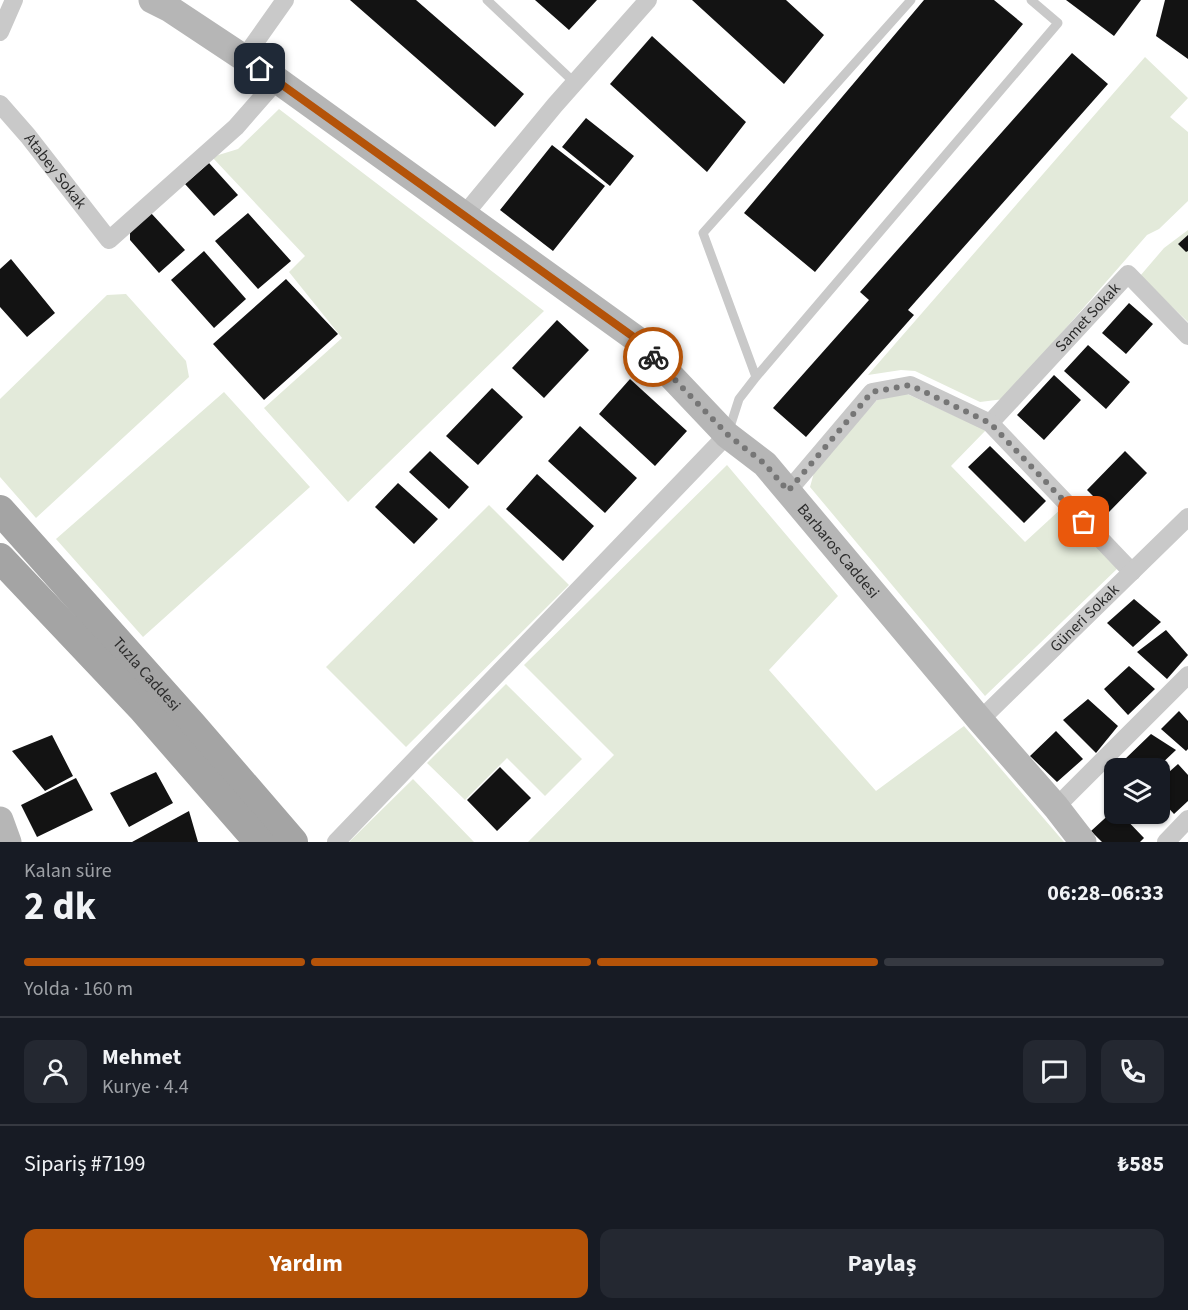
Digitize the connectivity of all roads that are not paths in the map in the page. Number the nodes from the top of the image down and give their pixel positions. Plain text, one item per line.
1 (14, 0) edge
2 (285, 0) edge
3 (487, 0) edge
4 (648, 0) edge
5 (911, 0) edge
6 (1031, 0) edge
7 (166, 3) edge
8 (0, 32) edge
9 (244, 58) junction
10 (277, 80) junction
11 (575, 83) junction
12 (0, 105) edge
13 (464, 215) junction
14 (1188, 336) edge
15 (756, 377) junction
16 (990, 423) junction
17 (728, 435) junction
18 (788, 491) junction
19 (0, 510) edge
20 (1188, 517) edge
21 (30, 543) junction
22 (1, 562) edge
23 (1132, 572) junction
24 (1188, 675) edge
25 (980, 720) junction
26 (1056, 807) junction
27 (0, 819) edge
28 (1188, 819) edge
29 (8, 842) edge
30 (259, 842) edge
31 (293, 842) edge
32 (336, 842) edge
33 (1083, 842) edge
34 (1166, 842) edge

1 - 8 street
2 - 9 street
3 - 11 lane
4 - 11 street
5 - 15 lane
6 - 15 lane
7 - 9 street, Barbaros Caddesi
9 - 10 street, Barbaros Caddesi
10 - 12 street, Atabey Sokak
10 - 13 street, Barbaros Caddesi
11 - 13 street
13 - 17 street, Barbaros Caddesi
14 - 16 street, Samet Sokak
15 - 17 lane
16 - 18 street
16 - 23 street
17 - 18 street, Barbaros Caddesi
17 - 32 street
18 - 25 street, Barbaros Caddesi
19 - 21 main road, Tuzla Caddesi
20 - 23 street, Güneri Sokak
21 - 22 street
21 - 31 main road, Tuzla Caddesi
22 - 30 main road, Tuzla Caddesi
23 - 25 street, Güneri Sokak
24 - 26 street
25 - 26 street, Barbaros Caddesi
26 - 33 street, Barbaros Caddesi
27 - 29 street
28 - 34 street

